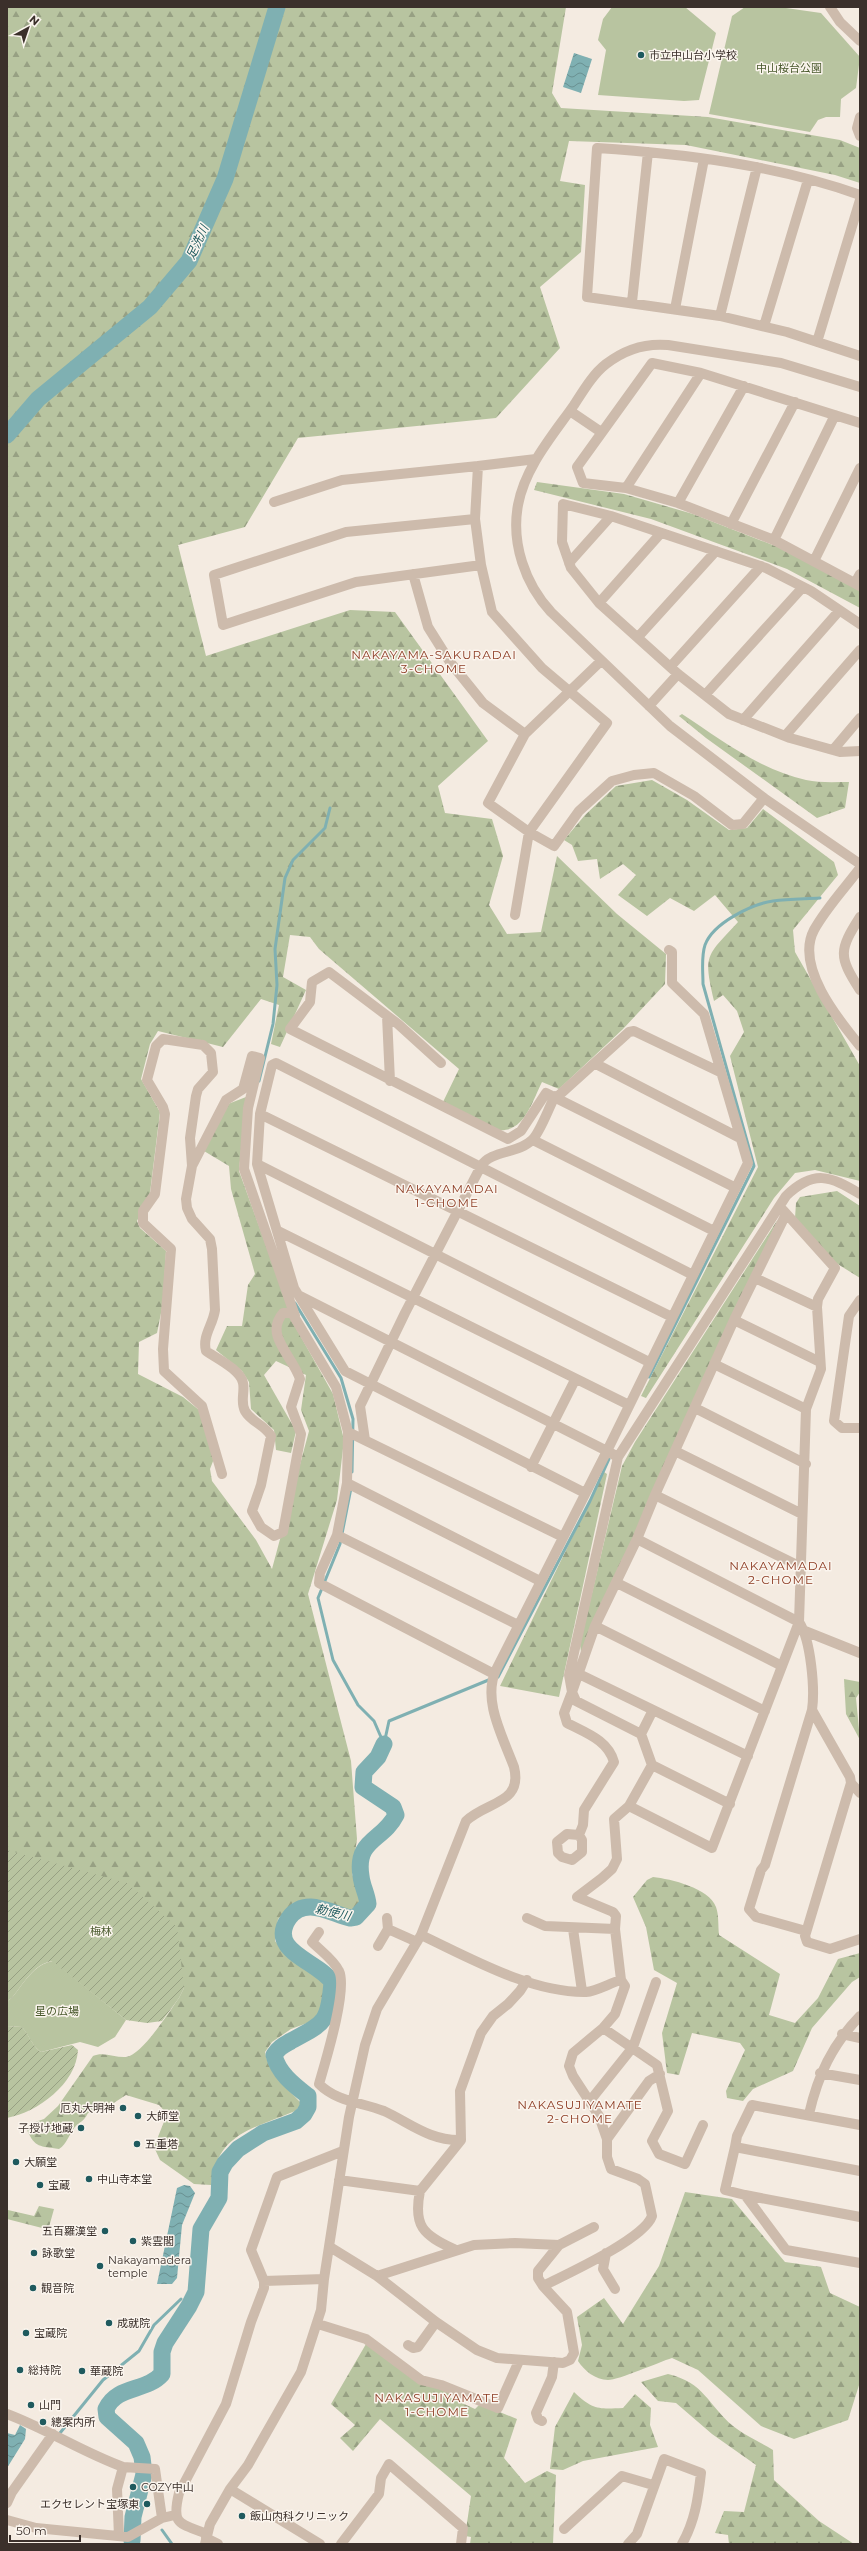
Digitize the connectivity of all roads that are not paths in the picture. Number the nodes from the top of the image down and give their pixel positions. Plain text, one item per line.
1 (830, 7) edge
2 (860, 41) edge
3 (860, 116) edge
4 (860, 136) edge
5 (648, 152) junction
6 (704, 159) junction
7 (757, 167) junction
8 (808, 180) junction
9 (860, 195) edge
10 (860, 200) edge
11 (632, 302) junction
12 (675, 309) junction
13 (720, 316) junction
14 (764, 326) junction
15 (817, 342) junction
16 (860, 356) edge
17 (700, 373) junction
18 (744, 386) junction
19 (860, 387) edge
20 (795, 402) junction
21 (570, 411) junction
22 (835, 415) junction
23 (860, 423) edge
24 (601, 432) junction
25 (536, 459) junction
26 (478, 466) junction
27 (860, 468) edge
28 (626, 488) junction
29 (274, 502) dead end
30 (678, 503) junction
31 (611, 516) junction
32 (475, 519) junction
33 (731, 524) junction
34 (661, 533) junction
35 (774, 540) junction
36 (716, 551) junction
37 (814, 561) junction
38 (569, 563) junction
39 (480, 565) junction
40 (761, 566) junction
41 (413, 574) junction
42 (858, 581) edge
43 (803, 587) junction
44 (599, 603) junction
45 (839, 611) junction
46 (860, 624) edge
47 (638, 637) junction
48 (860, 650) edge
49 (602, 661) junction
50 (671, 666) junction
51 (678, 674) junction
52 (569, 691) junction
53 (705, 695) junction
54 (649, 706) junction
55 (860, 718) edge
56 (743, 720) junction
57 (525, 734) junction
58 (785, 736) junction
59 (833, 750) junction
60 (860, 751) edge
61 (764, 798) junction
62 (529, 832) junction
63 (860, 864) edge
64 (860, 868) edge
65 (515, 915) dead end
66 (860, 917) edge
67 (669, 950) dead end
68 (860, 990) edge
69 (387, 1016) junction
70 (860, 1046) edge
71 (260, 1058) junction
72 (276, 1063) junction
73 (441, 1063) dead end
74 (596, 1064) junction
75 (720, 1072) junction
76 (390, 1082) junction
77 (556, 1097) junction
78 (260, 1114) junction
79 (738, 1137) junction
80 (533, 1140) junction
81 (257, 1164) junction
82 (192, 1166) junction
83 (481, 1166) junction
84 (736, 1188) junction
85 (860, 1194) edge
86 (779, 1205) junction
87 (458, 1210) junction
88 (786, 1214) junction
89 (278, 1231) junction
90 (714, 1231) junction
91 (435, 1255) junction
92 (693, 1275) junction
93 (755, 1278) junction
94 (300, 1296) junction
95 (413, 1297) junction
96 (860, 1300) edge
97 (817, 1307) junction
98 (857, 1309) edge
99 (295, 1316) junction
100 (672, 1317) junction
101 (734, 1320) junction
102 (392, 1341) junction
103 (649, 1362) junction
104 (820, 1362) junction
105 (714, 1364) junction
106 (575, 1380) junction
107 (370, 1385) junction
108 (628, 1405) junction
109 (695, 1408) junction
110 (806, 1409) junction
111 (552, 1423) junction
112 (860, 1428) edge
113 (348, 1432) junction
114 (365, 1440) junction
115 (607, 1451) junction
116 (675, 1451) junction
117 (618, 1457) junction
118 (806, 1464) junction
119 (531, 1467) junction
120 (222, 1474) dead end
121 (347, 1483) junction
122 (585, 1493) junction
123 (654, 1495) junction
124 (802, 1514) junction
125 (337, 1535) junction
126 (563, 1537) junction
127 (637, 1540) junction
128 (801, 1567) junction
129 (540, 1581) junction
130 (617, 1583) junction
131 (799, 1622) junction
132 (518, 1625) junction
133 (595, 1626) junction
134 (805, 1631) junction
135 (860, 1653) edge
136 (782, 1666) junction
137 (494, 1674) junction
138 (579, 1674) junction
139 (572, 1692) junction
140 (653, 1710) junction
141 (812, 1710) junction
142 (765, 1711) junction
143 (641, 1734) junction
144 (748, 1756) junction
145 (652, 1765) junction
146 (851, 1783) junction
147 (860, 1793) edge
148 (730, 1804) junction
149 (629, 1806) junction
150 (579, 1835) dead end
151 (387, 1918) dead end
152 (527, 1918) dead end
153 (615, 1928) junction
154 (388, 1929) junction
155 (573, 1929) junction
156 (806, 1931) junction
157 (319, 1932) dead end
158 (419, 1938) junction
159 (860, 1939) edge
160 (378, 1946) dead end
161 (527, 1980) junction
162 (621, 1980) junction
163 (656, 1982) dead end
164 (582, 1991) junction
165 (860, 2016) edge
166 (603, 2028) junction
167 (842, 2034) junction
168 (860, 2038) edge
169 (633, 2047) junction
170 (820, 2073) junction
171 (660, 2074) junction
172 (860, 2080) edge
173 (352, 2101) junction
174 (589, 2102) junction
175 (809, 2114) junction
176 (703, 2125) dead end
177 (860, 2125) edge
178 (461, 2140) junction
179 (607, 2140) junction
180 (735, 2147) junction
181 (343, 2151) junction
182 (860, 2171) edge
183 (339, 2180) junction
184 (420, 2191) junction
185 (745, 2195) junction
186 (860, 2217) edge
187 (594, 2227) dead end
188 (559, 2245) junction
189 (330, 2247) junction
190 (454, 2249) junction
191 (606, 2253) junction
192 (860, 2263) edge
193 (377, 2276) junction
194 (324, 2278) junction
195 (264, 2282) junction
196 (543, 2286) junction
197 (615, 2289) dead end
198 (436, 2322) junction
199 (318, 2324) junction
200 (408, 2345) dead end
201 (520, 2361) junction
202 (554, 2362) junction
203 (7, 2414) edge
204 (542, 2421) dead end
205 (53, 2434) junction
206 (123, 2467) junction
207 (653, 2485) junction
208 (230, 2489) junction
209 (7, 2503) edge
210 (175, 2515) junction
211 (162, 2518) junction
212 (7, 2520) edge
213 (564, 2529) dead end
214 (128, 2536) junction
215 (206, 2539) edge
216 (687, 2542) edge
217 (218, 2544) edge
218 (320, 2544) edge
219 (341, 2544) edge
220 (462, 2544) edge
221 (628, 2544) edge

1 - 2 street
3 - 4 street
5 - 6 street
5 - 11 street
5 - 11 street
6 - 7 street
6 - 12 street
7 - 8 street
7 - 13 street
8 - 9 street
8 - 14 street
10 - 15 street
11 - 12 street
12 - 13 street
13 - 14 street
14 - 15 street
15 - 16 street
17 - 18 street
17 - 24 street
17 - 28 street
18 - 20 street
18 - 30 street
19 - 21 street
20 - 22 street
20 - 33 street
21 - 24 street
21 - 25 street
22 - 23 street
22 - 35 street
24 - 28 street
25 - 26 street
25 - 49 street
26 - 29 street
26 - 32 street
27 - 37 street
28 - 30 street
30 - 33 street
31 - 34 street
31 - 38 street
31 - 38 street
32 - 39 street
32 - 41 street
33 - 35 street
34 - 36 street
34 - 44 street
35 - 37 street
36 - 40 street
36 - 47 street
37 - 42 street
38 - 44 street
39 - 41 street
39 - 52 street
40 - 43 street
40 - 50 street
41 - 57 street
43 - 45 street
43 - 53 street
44 - 47 street
45 - 46 street
45 - 56 street
47 - 50 street
48 - 58 street
49 - 52 street
49 - 54 street
50 - 51 street
51 - 53 street
51 - 54 street
52 - 57 street
52 - 62 street
53 - 56 street
54 - 61 street
55 - 59 street
56 - 58 street
57 - 62 street
58 - 59 street
59 - 60 street
61 - 62 street
61 - 63 street
62 - 65 street
64 - 70 street
66 - 68 street
67 - 75 street
69 - 73 street
69 - 76 street
69 - 76 street
71 - 72 street
71 - 82 street
71 - 99 street
72 - 78 street
72 - 83 street
74 - 75 street
74 - 77 street
74 - 79 street
75 - 79 street
76 - 77 street
77 - 80 street
77 - 84 street
78 - 81 street
78 - 87 street
79 - 84 street
80 - 83 street
80 - 90 street
81 - 89 street
81 - 91 street
82 - 99 street
82 - 120 street
83 - 87 street
83 - 92 street
84 - 90 street
85 - 86 street
86 - 88 street
86 - 117 street
87 - 91 street
87 - 100 street
88 - 93 street
88 - 97 street
89 - 94 street
89 - 95 street
90 - 92 street
91 - 95 street
91 - 103 street
92 - 100 street
93 - 97 street
93 - 101 street
94 - 102 street
94 - 107 street
95 - 102 street
95 - 106 street
96 - 98 street
97 - 104 street
98 - 112 street
99 - 113 street
100 - 103 street
101 - 104 street
101 - 105 street
102 - 107 street
102 - 111 street
103 - 108 street
104 - 110 street
105 - 109 street
105 - 110 street
106 - 108 street
106 - 111 street
107 - 114 street
107 - 119 street
108 - 115 street
109 - 116 street
109 - 118 street
110 - 118 street
111 - 115 street
111 - 119 street
113 - 114 street
113 - 121 street
114 - 126 street
115 - 117 street
115 - 122 street
116 - 123 street
116 - 124 street
117 - 139 street
118 - 124 street
119 - 122 street
121 - 125 street
121 - 129 street
122 - 126 street
123 - 127 street
123 - 128 street
124 - 128 street
125 - 132 street
125 - 137 street
126 - 129 street
127 - 130 street
127 - 131 street
128 - 131 street
129 - 132 street
130 - 133 street
130 - 136 street
131 - 134 street
131 - 136 street
132 - 137 street
133 - 138 street
133 - 142 street
134 - 135 street
134 - 141 street
136 - 142 street
137 - 158 street
138 - 139 street
138 - 140 street
139 - 143 street
139 - 150 street
140 - 143 street
140 - 144 street
141 - 146 street
141 - 156 street
142 - 144 street
143 - 145 street
144 - 148 street
145 - 148 street
145 - 149 street
146 - 147 street
146 - 156 street
148 - 149 street
149 - 153 street
151 - 154 street
152 - 155 street
153 - 155 street
153 - 162 street
154 - 158 street
154 - 160 street
155 - 164 street
156 - 159 street
157 - 173 street
158 - 161 street
158 - 173 street
161 - 164 street
161 - 178 street
162 - 164 street
162 - 166 street
163 - 169 street
165 - 167 street
166 - 169 street
166 - 174 street
167 - 168 street
167 - 170 street
169 - 171 street
169 - 174 street
170 - 172 street
170 - 175 street
171 - 176 street
171 - 179 street
173 - 178 street
173 - 181 street
174 - 179 street
175 - 177 street
175 - 180 street
178 - 184 street
179 - 191 street
180 - 182 street
180 - 185 street
181 - 183 street
181 - 195 street
183 - 184 street
183 - 189 street
184 - 190 street
185 - 186 street
185 - 192 street
187 - 188 street
188 - 190 street
188 - 196 street
189 - 193 street
189 - 194 street
190 - 193 street
191 - 196 street
191 - 197 street
193 - 198 street
194 - 195 street
194 - 199 street
195 - 210 street
196 - 202 street
198 - 200 street
198 - 201 street
199 - 201 street
199 - 208 street
201 - 202 street
202 - 204 street
203 - 205 street
205 - 206 street
205 - 209 street
206 - 211 street
206 - 214 street
207 - 213 street
207 - 216 street
207 - 221 street
208 - 215 street
208 - 218 street
210 - 211 street
210 - 215 street
211 - 214 street
212 - 214 street
215 - 217 street
219 - 220 street

